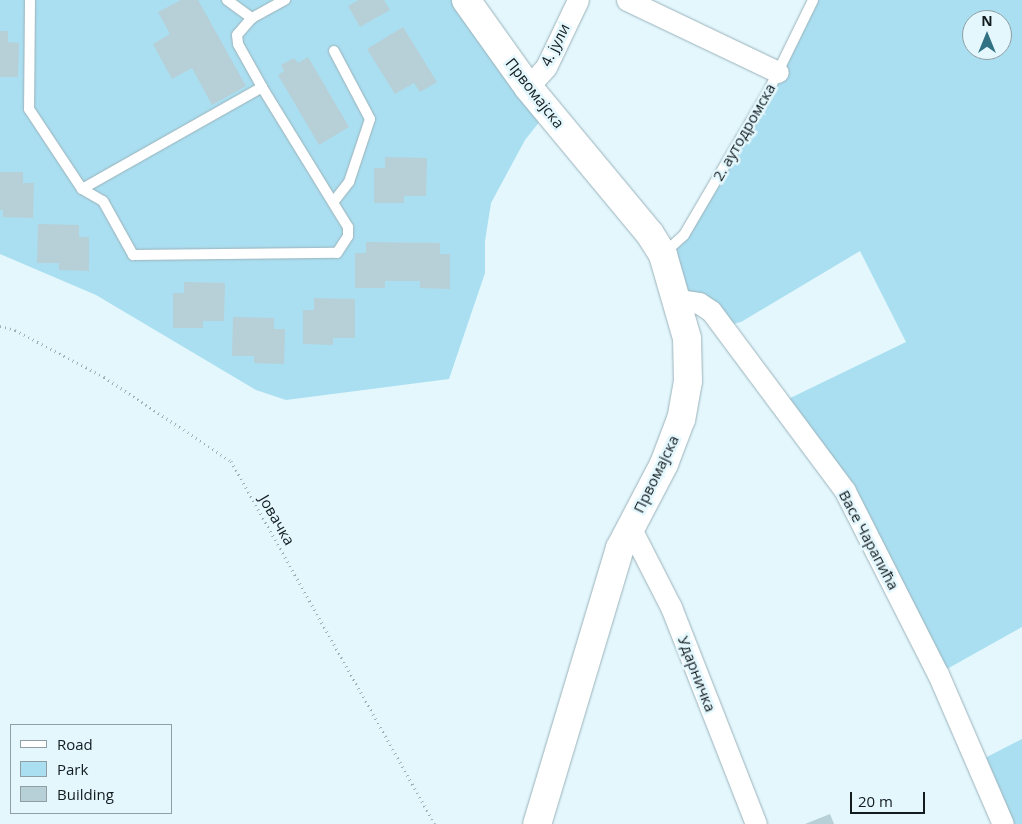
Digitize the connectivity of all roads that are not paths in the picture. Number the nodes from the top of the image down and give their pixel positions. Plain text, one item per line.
1 (30, 0) edge
2 (227, 0) edge
3 (284, 0) edge
4 (466, 0) edge
5 (578, 0) edge
6 (627, 0) edge
7 (814, 0) edge
8 (252, 18) junction
9 (334, 51) dead end
10 (778, 72) junction
11 (262, 87) junction
12 (528, 87) junction
13 (82, 189) junction
14 (334, 202) junction
15 (663, 255) junction
16 (678, 300) junction
17 (630, 527) junction
18 (537, 824) edge
19 (756, 824) edge
20 (1003, 824) edge

1 - 13 lane
2 - 8 lane
3 - 8 lane
4 - 12 main road, Првомајска
5 - 12 street, 4. јули
6 - 10 street
7 - 10 lane, 2. аутодромска
8 - 11 lane
9 - 14 lane
10 - 15 lane, 2. аутодромска
11 - 13 lane
11 - 14 lane
12 - 15 main road, Првомајска
13 - 14 lane
15 - 16 main road, Првомајска
16 - 17 main road, Првомајска
16 - 20 street, Васе Чарапића
17 - 18 main road, Првомајска
17 - 19 street, Ударничка

